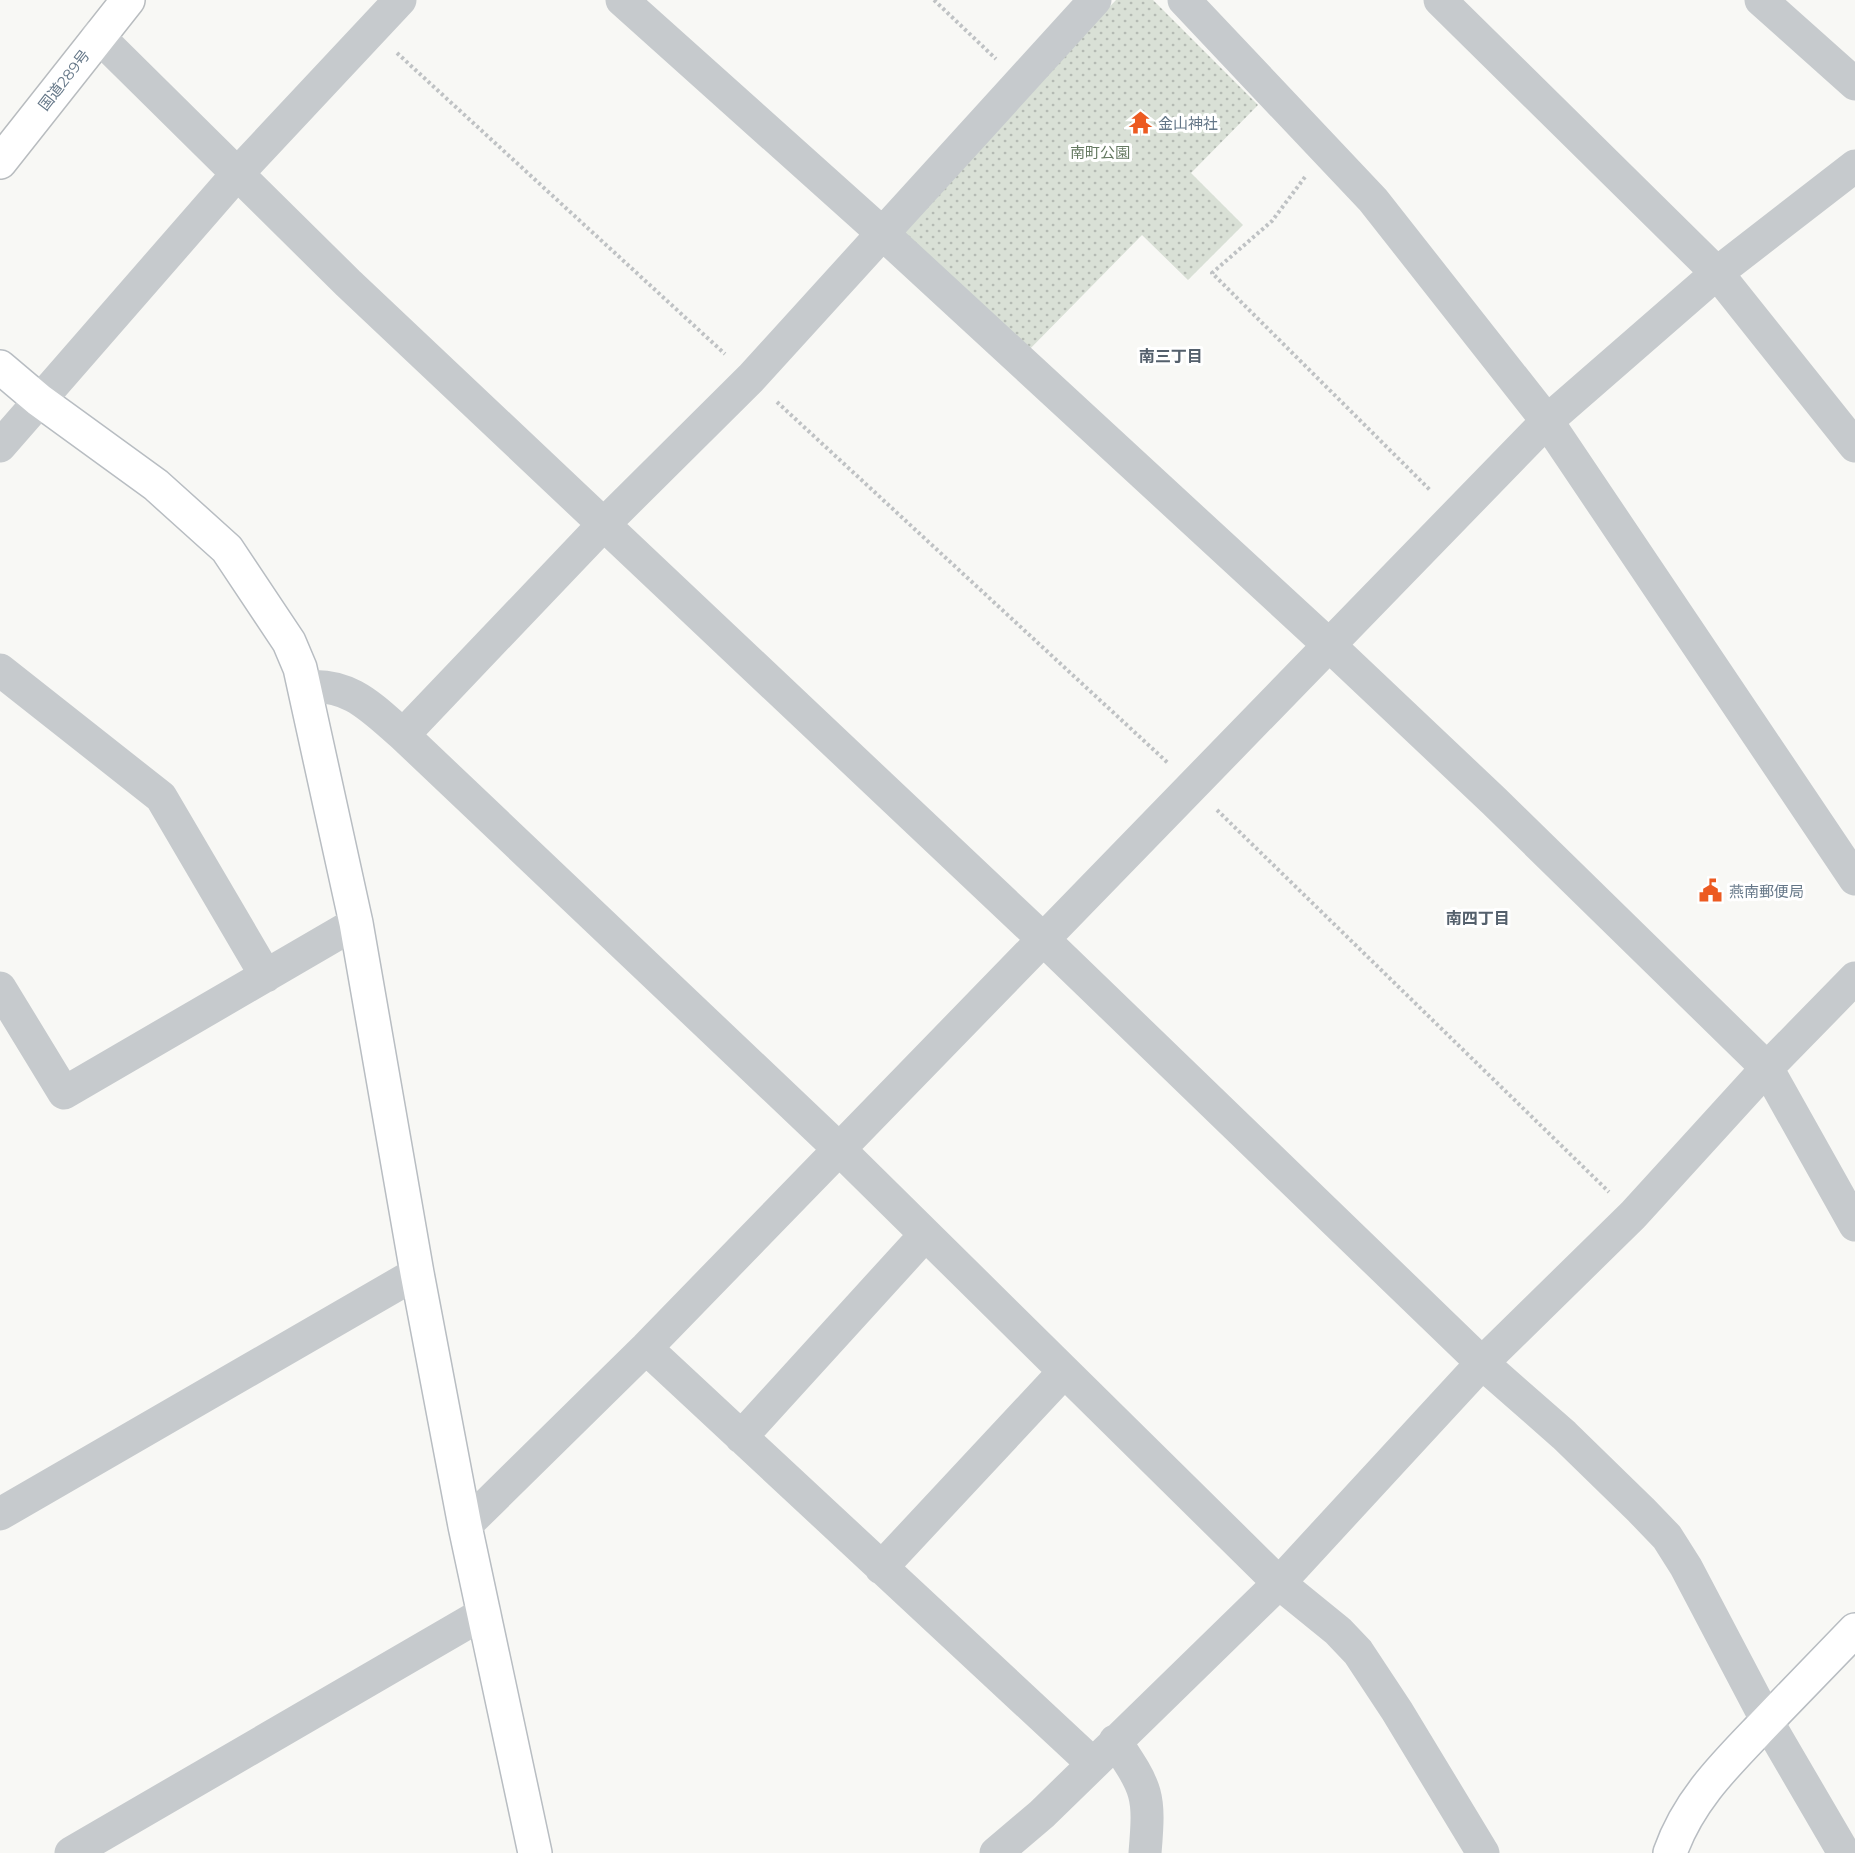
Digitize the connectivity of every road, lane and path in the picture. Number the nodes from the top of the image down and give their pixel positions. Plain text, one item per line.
1 (128, 0) edge
2 (400, 0) edge
3 (622, 0) edge
4 (934, 0) edge
5 (1095, 0) edge
6 (1184, 0) edge
7 (1440, 0) edge
8 (1761, 0) edge
9 (373, 30) junction
10 (98, 36) junction
11 (1022, 84) junction
12 (1855, 84) edge
13 (1325, 150) junction
14 (0, 162) edge
15 (1855, 166) edge
16 (238, 172) junction
17 (882, 233) junction
18 (1718, 273) junction
19 (0, 367) edge
20 (751, 378) junction
21 (39, 400) junction
22 (1547, 421) junction
23 (0, 446) edge
24 (1855, 446) edge
25 (1455, 515) junction
26 (605, 523) junction
27 (1330, 646) junction
28 (0, 670) edge
29 (305, 687) junction
30 (403, 735) junction
31 (1192, 785) junction
32 (1855, 879) edge
33 (356, 923) junction
34 (1044, 940) junction
35 (266, 976) junction
36 (1855, 978) edge
37 (0, 988) edge
38 (1767, 1068) junction
39 (838, 1148) junction
40 (1633, 1215) junction
41 (1855, 1224) edge
42 (925, 1235) junction
43 (417, 1273) junction
44 (646, 1348) junction
45 (1482, 1363) junction
46 (1063, 1373) junction
47 (741, 1437) junction
48 (0, 1514) edge
49 (465, 1526) junction
50 (881, 1568) junction
51 (1279, 1583) junction
52 (484, 1613) junction
53 (1855, 1630) edge
54 (1767, 1721) junction
55 (1104, 1752) junction
56 (71, 1853) edge
57 (535, 1853) edge
58 (996, 1853) edge
59 (1145, 1853) edge
60 (1483, 1853) edge
61 (1670, 1853) edge
62 (1844, 1853) edge

1 - 10 main road, 国道289号
2 - 9 street
3 - 17 street
4 - 11 path
5 - 11 street
6 - 13 street
7 - 18 street
8 - 12 street
9 - 16 street
9 - 20 path
10 - 14 main road, 国道289号
10 - 16 street
11 - 17 street
13 - 22 street
13 - 25 path
15 - 18 street
16 - 21 street
16 - 26 street
17 - 20 street
17 - 27 street
18 - 22 street
18 - 24 street
19 - 21 main road
20 - 26 street
20 - 31 path
21 - 23 street
21 - 29 main road
22 - 25 street
22 - 32 street
25 - 27 street
26 - 30 street
26 - 34 street
27 - 31 street
27 - 38 street
28 - 35 street
29 - 30 street
29 - 33 main road
30 - 39 street
31 - 34 street
31 - 40 path
33 - 35 street
33 - 43 main road
34 - 39 street
34 - 45 street
35 - 37 street
36 - 38 street
38 - 40 street
38 - 41 street
39 - 42 street
39 - 44 street
40 - 45 street
42 - 46 street
42 - 47 street
43 - 48 street
43 - 49 main road
44 - 47 street
44 - 49 street
45 - 51 street
45 - 54 street
46 - 50 street
46 - 51 street
47 - 50 street
49 - 52 main road
50 - 55 street
51 - 55 street
51 - 60 street
52 - 56 street
52 - 57 main road
53 - 54 main road
54 - 61 main road
54 - 62 street
55 - 58 street
55 - 59 street

